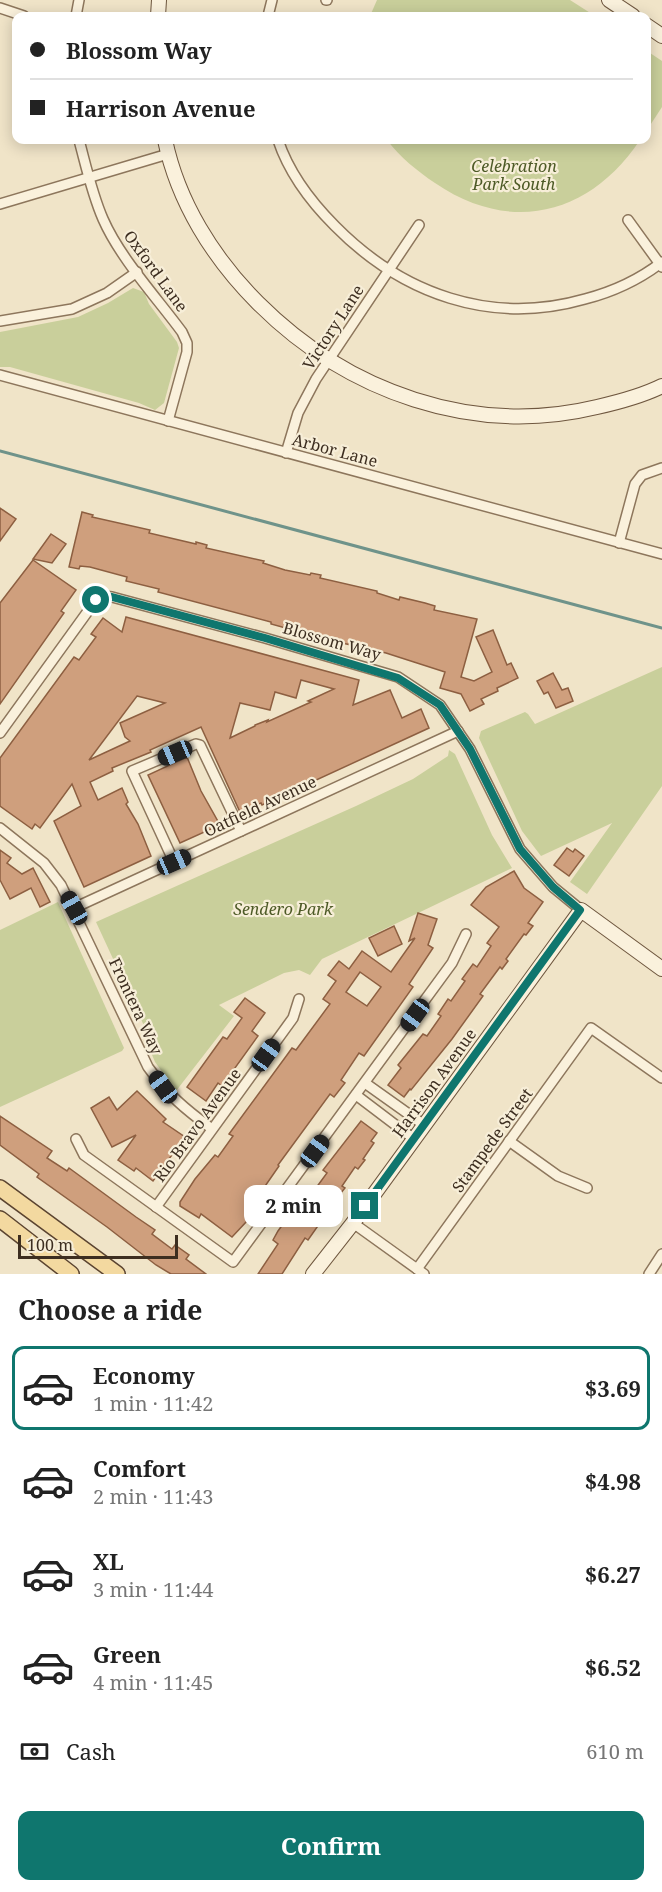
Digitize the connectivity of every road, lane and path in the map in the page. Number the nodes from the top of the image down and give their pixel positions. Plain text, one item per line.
1 (609, 0) edge
2 (627, 12) edge
3 (80, 144) edge
4 (166, 144) edge
5 (280, 144) edge
6 (168, 154) junction
7 (89, 178) junction
8 (0, 204) edge
9 (628, 220) dead end
10 (419, 225) dead end
11 (661, 264) edge
12 (388, 270) junction
13 (137, 272) junction
14 (0, 321) edge
15 (329, 360) junction
16 (0, 375) edge
17 (662, 386) edge
18 (168, 421) junction
19 (286, 453) junction
20 (662, 468) edge
21 (619, 543) junction
22 (662, 554) edge
23 (458, 731) junction
24 (0, 733) edge
25 (0, 828) edge
26 (241, 831) junction
27 (174, 862) junction
28 (74, 908) junction
29 (580, 910) junction
30 (466, 934) dead end
31 (662, 969) edge
32 (300, 999) dead end
33 (662, 1078) edge
34 (365, 1083) junction
35 (356, 1095) junction
36 (424, 1125) junction
37 (212, 1129) junction
38 (76, 1139) dead end
39 (414, 1139) junction
40 (509, 1141) junction
41 (0, 1188) edge
42 (587, 1188) dead end
43 (156, 1207) junction
44 (0, 1219) edge
45 (353, 1222) junction
46 (662, 1254) edge
47 (421, 1272) edge
48 (71, 1274) edge
49 (117, 1274) edge
50 (313, 1274) edge
51 (649, 1274) edge

1 - 2 street
3 - 7 street, Oxford Lane
4 - 6 street
5 - 12 street
6 - 7 street
6 - 15 street
7 - 8 street
7 - 13 street, Oxford Lane
9 - 11 street
10 - 12 street, Victory Lane
11 - 12 street
12 - 15 street, Victory Lane
13 - 14 street
13 - 18 street, Oxford Lane
15 - 17 street
15 - 19 street, Victory Lane
16 - 18 street, Arbor Lane
18 - 19 street, Arbor Lane
19 - 21 street, Arbor Lane
20 - 21 street
21 - 22 street, Arbor Lane
23 - 24 street, Blossom Way
23 - 26 street, Oatfield Avenue
23 - 29 street, Blossom Way
25 - 28 street, Frontera Way
26 - 27 street, Oatfield Avenue
26 - 27 street
27 - 28 street, Oatfield Avenue
28 - 37 street, Frontera Way
29 - 31 street, Blossom Way
29 - 36 street, Harrison Avenue
30 - 34 street
32 - 37 street, Rio Bravo Avenue
33 - 40 street, Stampede Street
34 - 35 street
34 - 36 street
35 - 39 street
35 - 43 street
36 - 39 street, Harrison Avenue
37 - 43 street, Rio Bravo Avenue
38 - 43 street
39 - 45 street, Harrison Avenue
40 - 42 street
40 - 47 street, Stampede Street
41 - 49 main road
44 - 48 main road
45 - 47 street
45 - 50 street, Harrison Avenue
46 - 51 street

